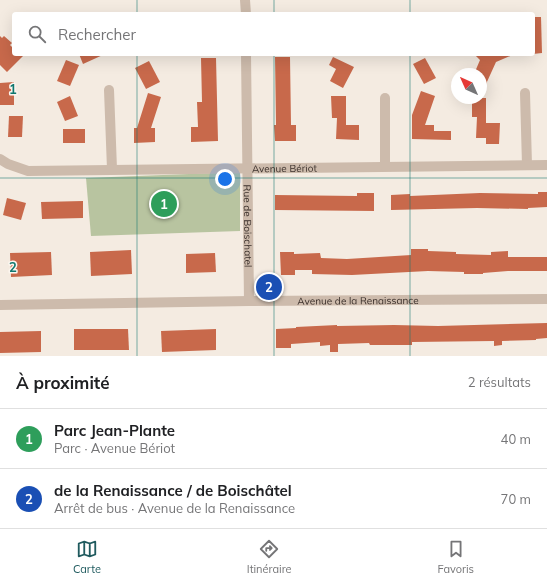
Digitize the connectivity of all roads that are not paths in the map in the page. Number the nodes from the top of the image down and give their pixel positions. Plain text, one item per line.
1 (245, 0) edge
2 (246, 12) edge
3 (246, 56) edge
4 (109, 90) dead end
5 (525, 93) dead end
6 (385, 98) dead end
7 (0, 159) edge
8 (527, 165) junction
9 (547, 165) edge
10 (385, 166) junction
11 (247, 168) junction
12 (112, 169) junction
13 (547, 299) edge
14 (249, 301) junction
15 (0, 305) edge

1 - 2 street
3 - 11 street, Rue de Boischatel
4 - 12 street
5 - 8 street
6 - 10 street
7 - 12 street, Avenue Bériot
8 - 9 street, Avenue Bériot
8 - 10 street, Avenue Bériot
10 - 11 street, Avenue Bériot
11 - 12 street, Avenue Bériot
11 - 14 street, Rue de Boischatel
13 - 14 street, Avenue de la Renaissance
14 - 15 street, Avenue de la Renaissance

